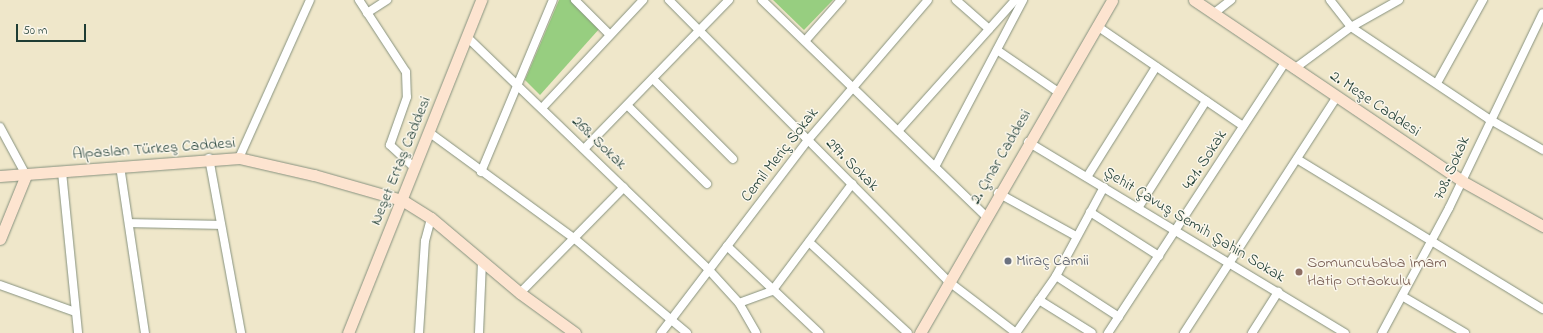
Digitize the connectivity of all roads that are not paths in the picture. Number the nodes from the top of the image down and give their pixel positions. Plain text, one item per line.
1 (310, 0) edge
2 (359, 0) edge
3 (387, 0) edge
4 (481, 0) edge
5 (553, 0) edge
6 (574, 0) edge
7 (643, 0) edge
8 (669, 0) edge
9 (730, 0) edge
10 (762, 0) edge
11 (841, 0) edge
12 (928, 0) edge
13 (956, 0) edge
14 (1015, 0) edge
15 (1023, 0) edge
16 (1112, 0) edge
17 (1194, 0) edge
18 (1231, 0) edge
19 (1330, 0) edge
20 (1399, 0) edge
21 (1483, 0) edge
22 (367, 13) junction
23 (1543, 13) edge
24 (1213, 14) junction
25 (1096, 26) junction
26 (1351, 27) junction
27 (990, 29) junction
28 (699, 31) junction
29 (610, 35) junction
30 (467, 37) junction
31 (805, 41) junction
32 (997, 50) junction
33 (1290, 66) junction
34 (1156, 67) junction
35 (653, 79) junction
36 (1437, 83) junction
37 (518, 86) junction
38 (852, 86) junction
39 (1058, 92) junction
40 (1336, 98) junction
41 (1206, 101) junction
42 (628, 106) junction
43 (542, 108) junction
44 (1489, 120) junction
45 (1243, 126) junction
46 (0, 127) edge
47 (898, 131) junction
48 (430, 133) junction
49 (808, 140) junction
50 (1028, 142) junction
51 (584, 149) junction
52 (1543, 149) edge
53 (209, 158) junction
54 (239, 158) junction
55 (733, 159) dead end
56 (1297, 159) junction
57 (120, 166) junction
58 (935, 166) junction
59 (415, 168) junction
60 (62, 172) junction
61 (481, 172) junction
62 (26, 175) junction
63 (0, 176) edge
64 (1087, 177) junction
65 (1462, 181) junction
66 (708, 184) dead end
67 (852, 184) junction
68 (624, 187) junction
69 (1104, 187) junction
70 (998, 193) junction
71 (402, 200) junction
72 (1138, 208) junction
73 (1090, 212) junction
74 (986, 215) junction
75 (431, 218) junction
76 (129, 223) junction
77 (221, 225) junction
78 (1543, 226) edge
79 (1175, 230) junction
80 (1076, 236) junction
81 (576, 238) junction
82 (0, 239) edge
83 (809, 242) junction
84 (1430, 243) junction
85 (727, 246) junction
86 (1159, 256) junction
87 (482, 262) junction
88 (1228, 262) junction
89 (709, 270) junction
90 (1056, 276) junction
91 (948, 282) junction
92 (0, 286) edge
93 (772, 291) junction
94 (1278, 292) junction
95 (520, 293) junction
96 (1402, 296) junction
97 (1039, 300) junction
98 (739, 303) junction
99 (1543, 309) edge
100 (75, 312) junction
101 (1119, 317) junction
102 (672, 321) junction
103 (78, 333) edge
104 (145, 333) edge
105 (241, 333) edge
106 (348, 333) edge
107 (419, 333) edge
108 (479, 333) edge
109 (575, 333) edge
110 (661, 333) edge
111 (687, 333) edge
112 (756, 333) edge
113 (819, 333) edge
114 (908, 333) edge
115 (920, 333) edge
116 (1016, 333) edge
117 (1092, 333) edge
118 (1108, 333) edge
119 (1184, 333) edge
120 (1252, 333) edge
121 (1345, 333) edge
122 (1382, 333) edge
123 (1465, 333) edge

1 - 54 street
2 - 22 street
3 - 22 street
4 - 30 main road, Neşet Ertaş Caddesi
5 - 37 street
6 - 29 street
7 - 29 street
8 - 28 street, 297. Sokak
9 - 28 street
10 - 31 street
11 - 31 street
12 - 38 street, Cemil Meriç Sokak
13 - 27 street
14 - 27 street
15 - 32 street
16 - 25 main road, 2. Çınar Caddesi
17 - 24 main road, 2. Meşe Caddesi
18 - 24 street
19 - 26 street
20 - 26 street, 421. Sokak
21 - 36 street
22 - 59 street
23 - 44 street, 708. Sokak
24 - 33 main road, 2. Meşe Caddesi
25 - 34 street
25 - 39 main road, 2. Çınar Caddesi
26 - 33 street, 421. Sokak
26 - 36 street
27 - 47 street
28 - 35 street
28 - 49 street, 297. Sokak
29 - 43 street
30 - 37 street, 268. Sokak
30 - 48 main road, Neşet Ertaş Caddesi
31 - 38 street
32 - 39 street
32 - 58 street
33 - 40 main road, 2. Meşe Caddesi
33 - 45 street, 421. Sokak
34 - 41 street
34 - 64 street
35 - 42 street
35 - 55 street
36 - 44 street
37 - 43 street, 268. Sokak
37 - 61 street
38 - 47 street
38 - 49 street, Cemil Meriç Sokak
39 - 50 main road, 2. Çınar Caddesi
40 - 56 street
40 - 65 main road, 2. Meşe Caddesi
41 - 45 street
41 - 72 street
42 - 51 street
42 - 66 street
43 - 51 street, 268. Sokak
44 - 52 street
44 - 65 street, 708. Sokak
45 - 79 street, 421. Sokak
46 - 62 street
47 - 58 street
48 - 59 main road, Neşet Ertaş Caddesi
48 - 61 street
49 - 67 street, 297. Sokak
49 - 85 street, Cemil Meriç Sokak
50 - 64 street, Şehit Çavuş Semih Şahin Sokak
50 - 70 main road, 2. Çınar Caddesi
51 - 68 street, 268. Sokak
53 - 54 main road, Alpaslan Türkeş Caddesi
53 - 57 main road, Alpaslan Türkeş Caddesi
53 - 77 street
54 - 71 main road, Alpaslan Türkeş Caddesi
56 - 84 street
56 - 88 street
57 - 60 main road, Alpaslan Türkeş Caddesi
57 - 76 street
58 - 74 street
59 - 71 main road, Neşet Ertaş Caddesi
60 - 62 main road, Alpaslan Türkeş Caddesi
60 - 100 street
61 - 81 street
62 - 63 main road, Alpaslan Türkeş Caddesi
62 - 82 main road
64 - 69 street, Şehit Çavuş Semih Şahin Sokak
65 - 78 main road, 2. Meşe Caddesi
65 - 84 street, 708. Sokak
67 - 83 street
67 - 91 street, 297. Sokak
68 - 81 street
68 - 89 street, 268. Sokak
69 - 72 street, Şehit Çavuş Semih Şahin Sokak
69 - 73 street
70 - 74 main road, 2. Çınar Caddesi
70 - 80 street
71 - 75 main road, Alpaslan Türkeş Caddesi
71 - 106 main road, Neşet Ertaş Caddesi
72 - 79 street, Şehit Çavuş Semih Şahin Sokak
73 - 80 street
73 - 86 street
74 - 91 main road, 2. Çınar Caddesi
75 - 87 main road, Alpaslan Türkeş Caddesi
75 - 107 street
76 - 77 street
76 - 104 street
77 - 105 street
79 - 86 street, 421. Sokak
79 - 88 street, Şehit Çavuş Semih Şahin Sokak
80 - 90 street
81 - 95 street
81 - 102 street
83 - 93 street
83 - 114 street
84 - 96 street, 708. Sokak
84 - 99 street
85 - 89 street, Cemil Meriç Sokak
85 - 93 street
86 - 101 street, 421. Sokak
87 - 95 main road, Alpaslan Türkeş Caddesi
87 - 108 street
88 - 94 street, Şehit Çavuş Semih Şahin Sokak
88 - 119 street
89 - 98 street, 268. Sokak
89 - 102 street, Cemil Meriç Sokak
90 - 97 street
90 - 101 street
91 - 115 main road, 2. Çınar Caddesi
91 - 116 street, 297. Sokak
92 - 100 street
93 - 98 street
93 - 113 street
94 - 120 street
94 - 121 street, Şehit Çavuş Semih Şahin Sokak
95 - 109 main road, Alpaslan Türkeş Caddesi
96 - 122 street, 708. Sokak
96 - 123 street
97 - 116 street
97 - 117 street
98 - 112 street, 268. Sokak
100 - 103 street
101 - 118 street, 421. Sokak
102 - 110 street, Cemil Meriç Sokak
102 - 111 street

